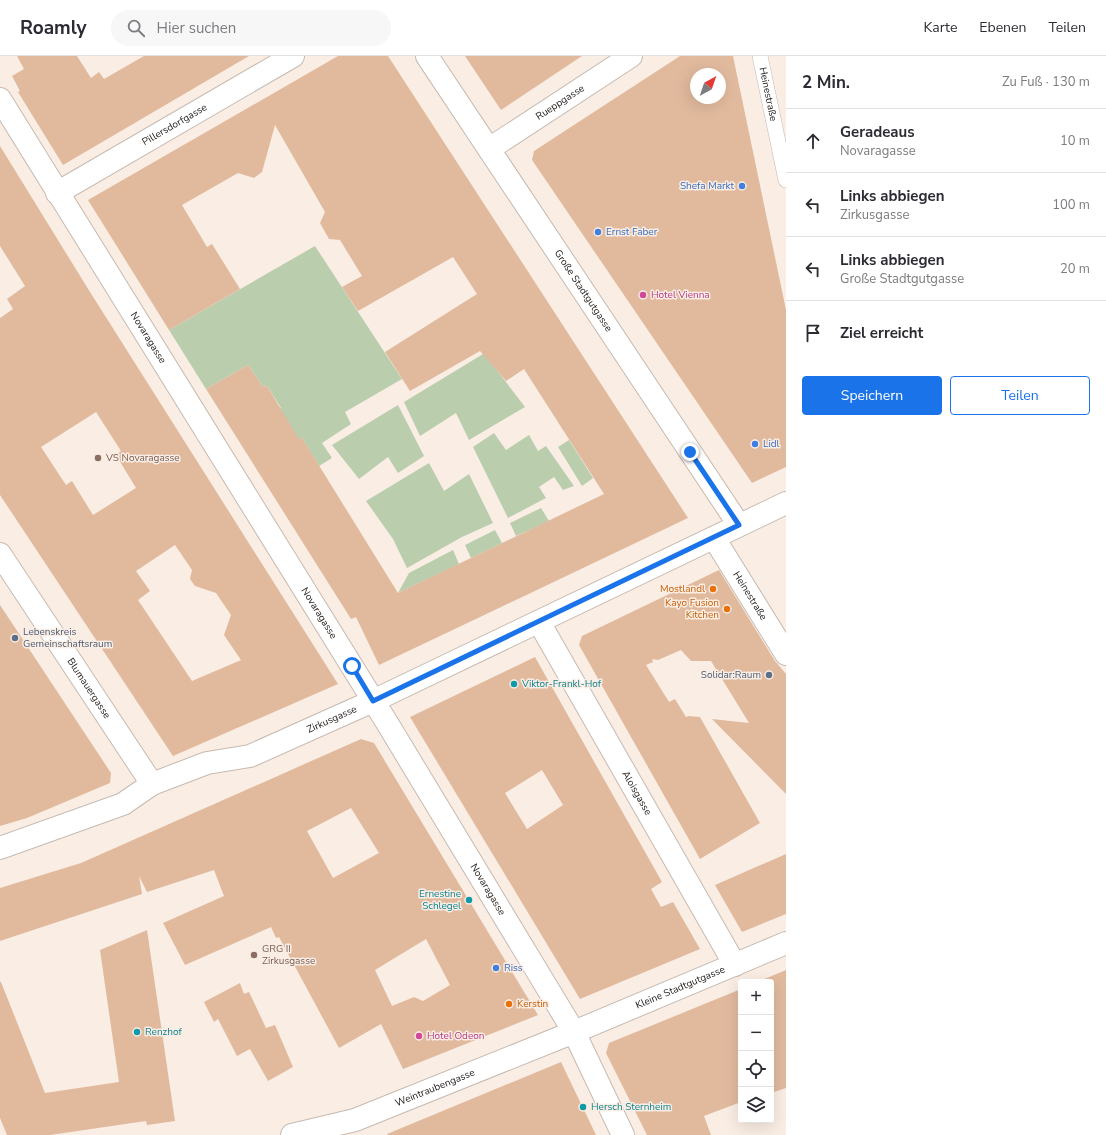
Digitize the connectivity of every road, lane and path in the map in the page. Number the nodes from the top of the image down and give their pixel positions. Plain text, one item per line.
1 (293, 56) edge
2 (427, 56) edge
3 (631, 56) edge
4 (760, 56) edge
5 (0, 99) edge
6 (489, 149) junction
7 (786, 180) edge
8 (57, 193) junction
9 (786, 503) edge
10 (739, 525) junction
11 (714, 538) junction
12 (0, 554) edge
13 (539, 622) junction
14 (786, 654) edge
15 (373, 701) junction
16 (152, 784) junction
17 (0, 848) edge
18 (786, 943) edge
19 (735, 965) junction
20 (574, 1032) junction
21 (292, 1135) edge
22 (623, 1135) edge

1 - 8 street, Pillersdorfgasse
2 - 6 street, Große Stadtgutgasse
3 - 6 street, Rueppgasse
4 - 7 lane, Heinestraße
5 - 8 street, Novaragasse
6 - 10 street, Große Stadtgutgasse
8 - 15 street, Novaragasse
9 - 10 street, Zirkusgasse
10 - 11 street, Zirkusgasse
11 - 13 street, Zirkusgasse
11 - 14 street, Heinestraße
12 - 16 street, Blumauergasse
13 - 15 street, Zirkusgasse
13 - 19 street, Aloisgasse
15 - 16 street, Zirkusgasse
15 - 20 street, Novaragasse
16 - 17 street, Zirkusgasse
18 - 19 street, Kleine Stadtgutgasse
19 - 20 street, Kleine Stadtgutgasse
20 - 21 street, Weintraubengasse
20 - 22 street, Novaragasse

